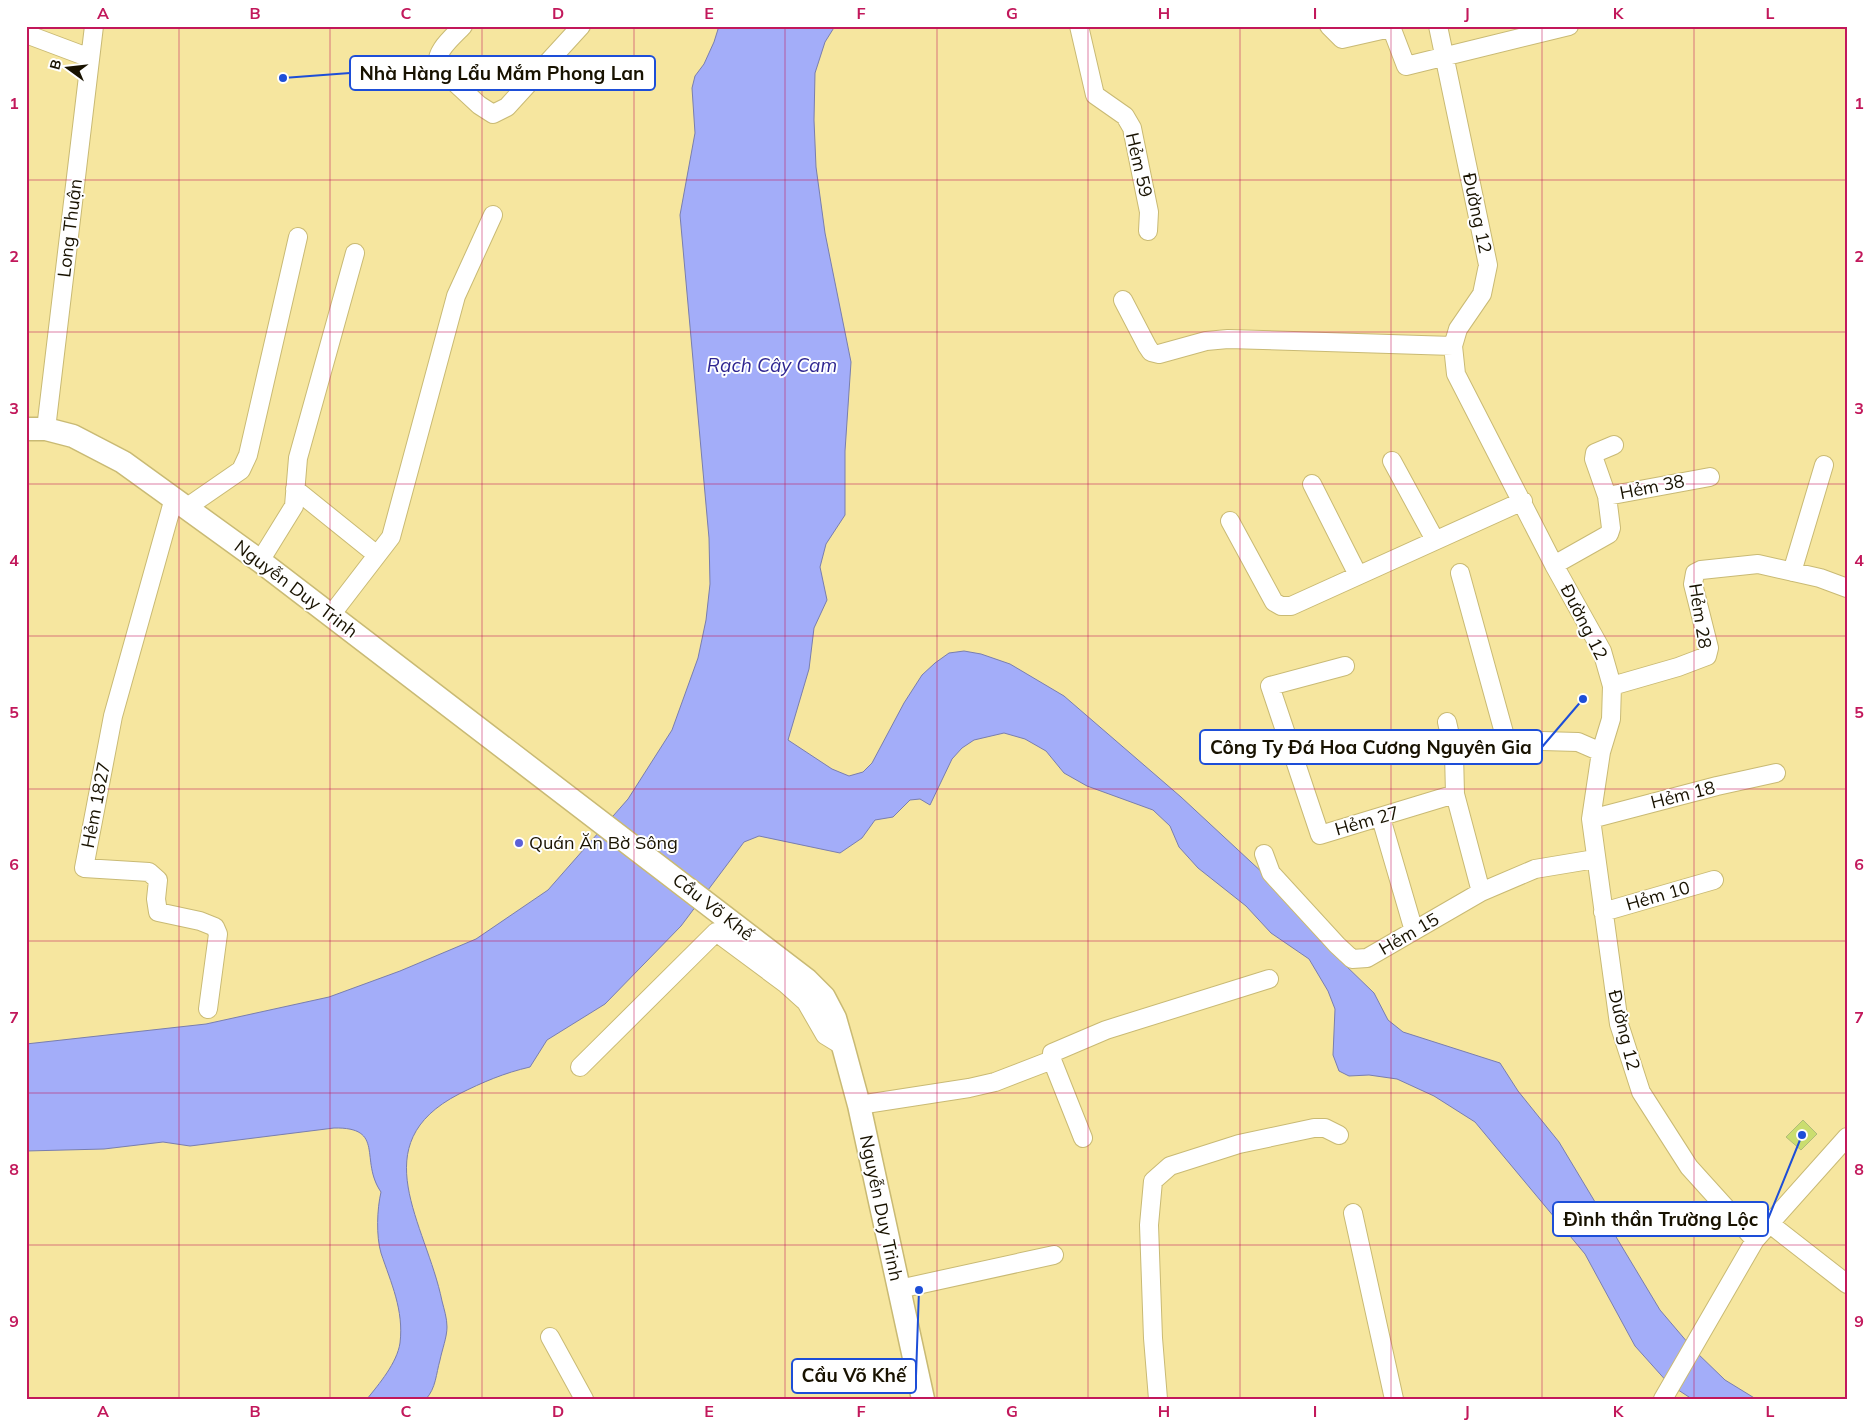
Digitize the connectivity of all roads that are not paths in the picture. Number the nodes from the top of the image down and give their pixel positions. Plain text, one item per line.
1 (94, 26) edge
2 (463, 26) edge
3 (581, 26) edge
4 (1079, 26) edge
5 (1329, 26) edge
6 (1438, 26) edge
7 (1569, 26) edge
8 (26, 34) edge
9 (1444, 56) junction
10 (90, 58) junction
11 (493, 215) dead end
12 (1148, 231) dead end
13 (298, 238) dead end
14 (355, 253) dead end
15 (1123, 300) dead end
16 (1453, 346) junction
17 (36, 429) edge
18 (1614, 445) dead end
19 (1392, 461) dead end
20 (1824, 465) dead end
21 (1710, 477) dead end
22 (1312, 484) dead end
23 (295, 489) junction
24 (1607, 496) junction
25 (1523, 501) junction
26 (180, 503) junction
27 (1230, 521) dead end
28 (1435, 540) junction
29 (377, 555) junction
30 (260, 561) junction
31 (1554, 565) junction
32 (1792, 572) junction
33 (1460, 573) dead end
34 (1358, 575) junction
35 (1847, 588) edge
36 (330, 614) junction
37 (1345, 666) dead end
38 (1612, 686) junction
39 (1447, 722) dead end
40 (1506, 740) junction
41 (1601, 752) junction
42 (1454, 753) junction
43 (534, 768) joint
44 (1776, 773) dead end
45 (1455, 794) junction
46 (1381, 818) junction
47 (1591, 819) junction
48 (1264, 854) dead end
49 (1595, 859) junction
50 (1714, 880) dead end
51 (1480, 892) junction
52 (1603, 912) junction
53 (1414, 931) junction
54 (1270, 979) dead end
55 (208, 1009) dead end
56 (835, 1018) joint
57 (843, 1046) junction
58 (1052, 1060) junction
59 (580, 1068) dead end
60 (859, 1105) junction
61 (1339, 1136) dead end
62 (1847, 1136) edge
63 (1083, 1138) dead end
64 (1353, 1213) dead end
65 (1770, 1224) junction
66 (1755, 1240) junction
67 (1054, 1255) dead end
68 (1847, 1284) edge
69 (899, 1289) junction
70 (550, 1337) dead end
71 (584, 1399) edge
72 (923, 1399) edge
73 (1158, 1399) edge
74 (1394, 1399) edge
75 (1663, 1399) edge

1 - 10 street, Long Thuận
2 - 3 street
4 - 12 street, Hẻm 59
5 - 9 street
6 - 9 street, Đường 12
7 - 9 street
8 - 10 street
9 - 16 street, Đường 12
10 - 17 street, Long Thuận
11 - 29 street
13 - 26 street
14 - 23 street
15 - 16 street
16 - 25 street, Đường 12
17 - 26 main road, Nguyễn Duy Trinh
18 - 24 street
19 - 28 street
20 - 32 street
21 - 24 street, Hẻm 38
22 - 34 street
23 - 29 street
23 - 30 street
24 - 31 street, Hẻm 38
25 - 28 street
25 - 31 street, Đường 12
26 - 30 main road, Nguyễn Duy Trinh
26 - 55 street, Hẻm 1827
27 - 34 street
28 - 34 street
29 - 36 street
30 - 36 main road, Nguyễn Duy Trinh
31 - 38 street, Đường 12
32 - 35 street, Hẻm 28
32 - 38 street, Hẻm 28
33 - 40 street
36 - 43 main road, Nguyễn Duy Trinh
37 - 46 street, Hẻm 27
38 - 41 street, Đường 12
39 - 42 street
40 - 41 street
40 - 42 street
41 - 47 street, Đường 12
42 - 45 street
43 - 56 main road, Cầu Võ Khế
44 - 47 street, Hẻm 18
45 - 46 street, Hẻm 27
45 - 51 street
46 - 53 street
47 - 49 street, Đường 12
48 - 53 street, Hẻm 15
49 - 51 street, Hẻm 15
49 - 52 street, Đường 12
50 - 52 street, Hẻm 10
51 - 53 street, Hẻm 15
52 - 66 street, Đường 12
54 - 58 street
56 - 57 main road, Nguyễn Duy Trinh
57 - 59 street
57 - 60 main road, Nguyễn Duy Trinh
58 - 60 street
58 - 63 street
60 - 69 main road, Nguyễn Duy Trinh
61 - 73 street
62 - 65 street
64 - 74 street
65 - 66 street
65 - 68 street
66 - 75 street
67 - 69 street
69 - 72 main road, Nguyễn Duy Trinh
70 - 71 street

